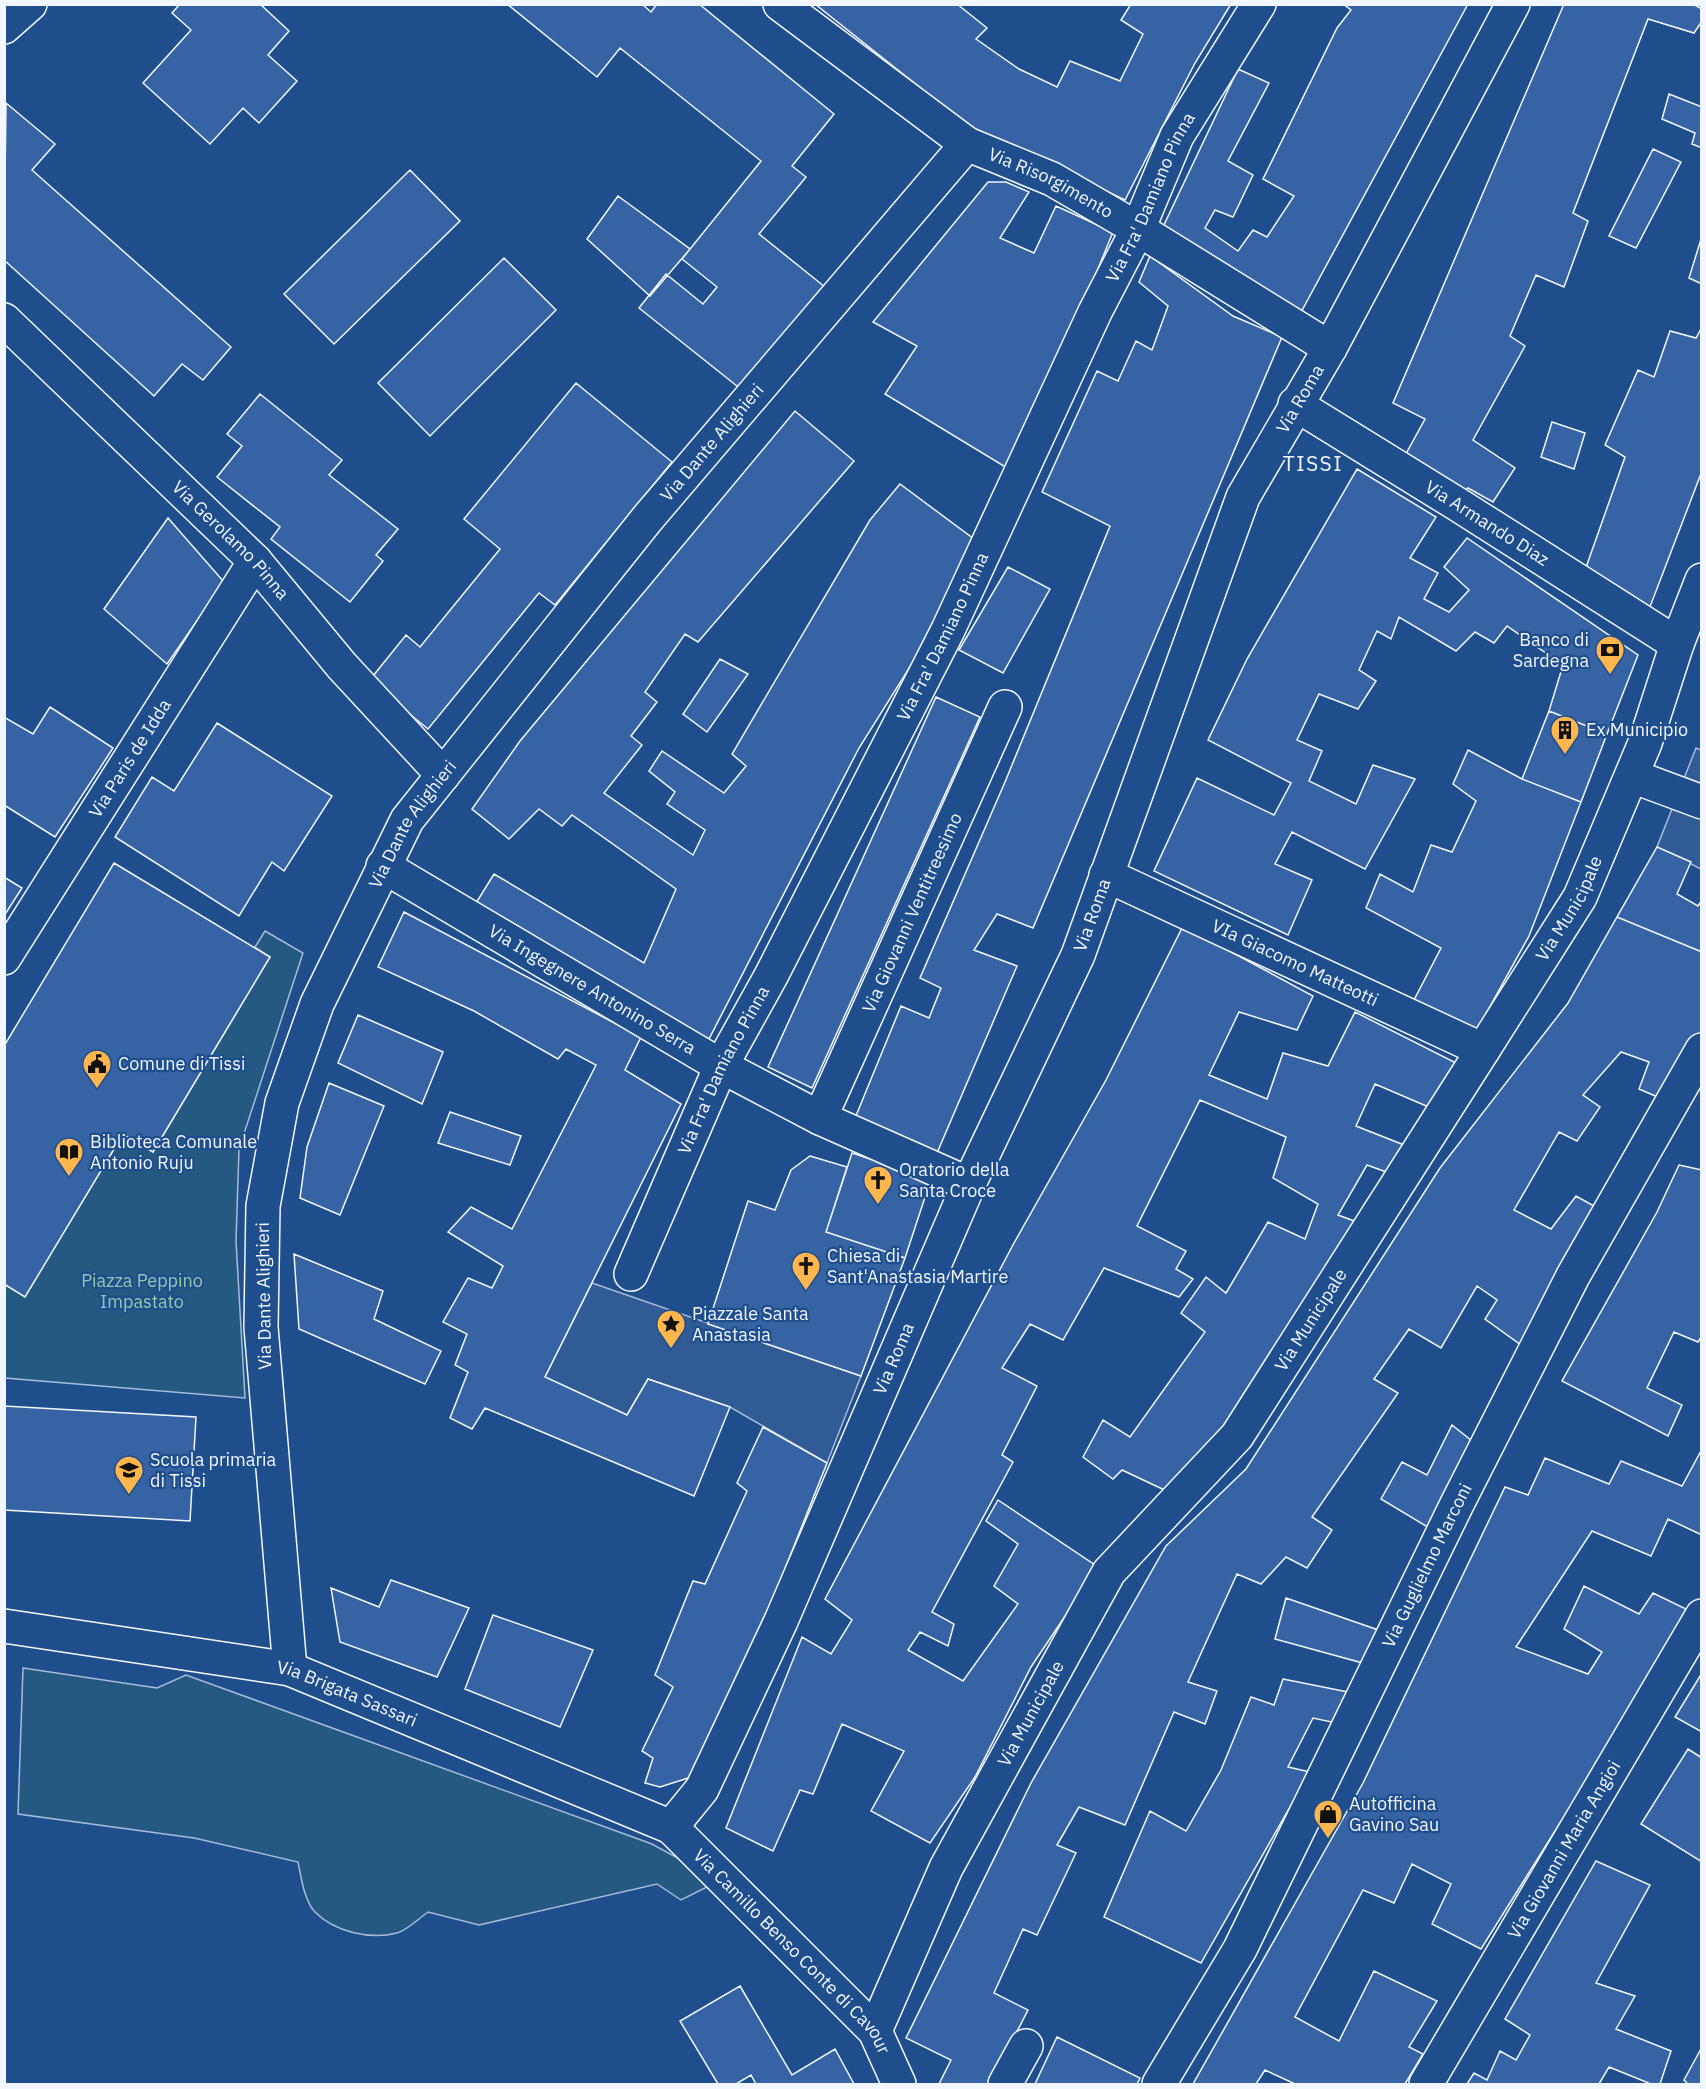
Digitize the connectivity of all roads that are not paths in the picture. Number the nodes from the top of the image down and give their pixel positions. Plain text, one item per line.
1 (30, 4) edge
2 (780, 4) edge
3 (1259, 4) edge
4 (1513, 4) edge
5 (4, 27) edge
6 (967, 144) junction
7 (1138, 229) junction
8 (4, 320) edge
9 (1330, 348) junction
10 (1295, 404) junction
11 (255, 561) junction
12 (1701, 580) edge
13 (1677, 644) junction
14 (1005, 707) dead end
15 (443, 775) junction
16 (1632, 776) junction
17 (1701, 802) edge
18 (383, 866) junction
19 (1106, 875) junction
20 (4, 958) edge
21 (1483, 1050) junction
22 (1701, 1050) edge
23 (721, 1066) junction
24 (820, 1118) junction
25 (969, 1184) junction
26 (631, 1274) dead end
27 (1701, 1616) edge
28 (4, 1626) edge
29 (290, 1669) junction
30 (671, 1827) junction
31 (875, 2031) junction
32 (1026, 2046) dead end
33 (899, 2085) edge
34 (1005, 2085) edge
35 (1159, 2085) edge
36 (1426, 2085) edge

1 - 5 street
2 - 6 street, Via Risorgimento
3 - 7 street, Via Fra' Damiano Pinna
4 - 9 street, Via Roma
6 - 7 street, Via Risorgimento
6 - 15 street, Via Dante Alighieri
7 - 9 street, Via Risorgimento
7 - 23 street, Via Fra' Damiano Pinna
8 - 11 street, Via Gerolamo Pinna
9 - 10 street, Via Roma
10 - 13 street, Via Armando Diaz
10 - 19 street, Via Roma
11 - 15 street, Via Gerolamo Pinna
11 - 20 street, Via Paris de Idda
12 - 13 street, Via Municipale
13 - 16 street, Via Municipale
14 - 24 street, Via Giovanni Ventitreesimo
15 - 18 street, Via Dante Alighieri
16 - 17 street
16 - 21 street, Via Municipale
18 - 23 street, Via Ingegnere Antonino Serra
18 - 29 street, Via Dante Alighieri
19 - 21 street, VIa Giacomo Matteotti
19 - 25 street, Via Roma
21 - 31 street, Via Municipale
22 - 35 street, Via Guglielmo Marconi
23 - 24 street, Via Ingegnere Antonino Serra
23 - 26 street, Via Fra' Damiano Pinna
24 - 25 street, Via Ingegnere Antonino Serra
25 - 30 street, Via Roma
27 - 36 street, Via Giovanni Maria Angioi
28 - 29 street, Via Brigata Sassari
29 - 30 street, Via Brigata Sassari
30 - 31 street, Via Camillo Benso Conte di Cavour
31 - 33 street, Via Camillo Benso Conte di Cavour
32 - 34 street

